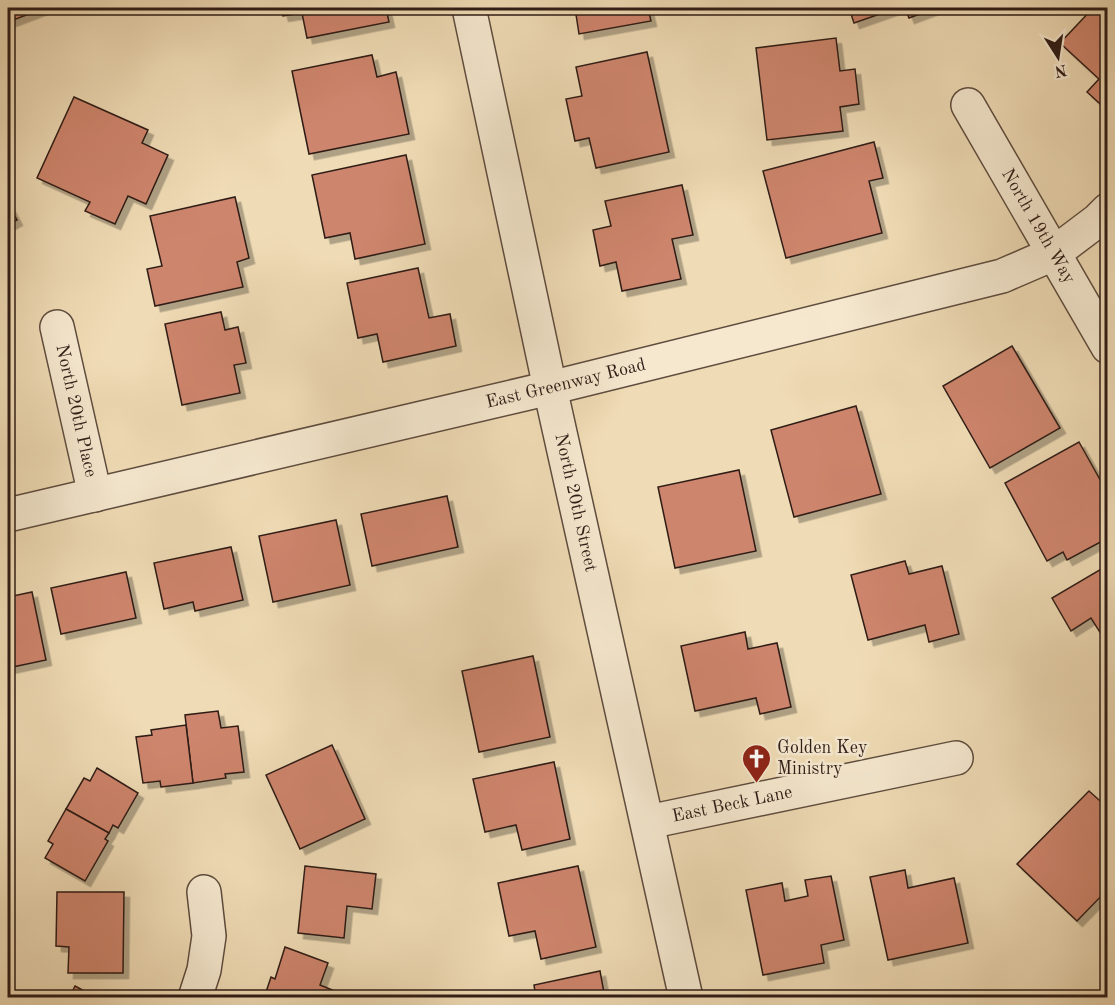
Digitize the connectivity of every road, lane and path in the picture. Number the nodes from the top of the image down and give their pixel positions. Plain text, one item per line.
1 (469, 8) edge
2 (968, 105) dead end
3 (1107, 210) edge
4 (1053, 254) junction
5 (57, 327) dead end
6 (1107, 347) edge
7 (550, 388) junction
8 (95, 495) junction
9 (8, 516) edge
10 (956, 758) dead end
11 (648, 822) junction
12 (204, 892) dead end
13 (195, 998) edge
14 (686, 998) edge

1 - 7 street, North 20th Street
2 - 4 street, North 19th Way
3 - 4 street, East Greenway Road
4 - 6 street, North 19th Way
4 - 7 street, East Greenway Road
5 - 8 street, North 20th Place
7 - 8 street, East Greenway Road
7 - 11 street, North 20th Street
8 - 9 street, East Greenway Road
10 - 11 street, East Beck Lane
11 - 14 street, North 20th Street
12 - 13 street

